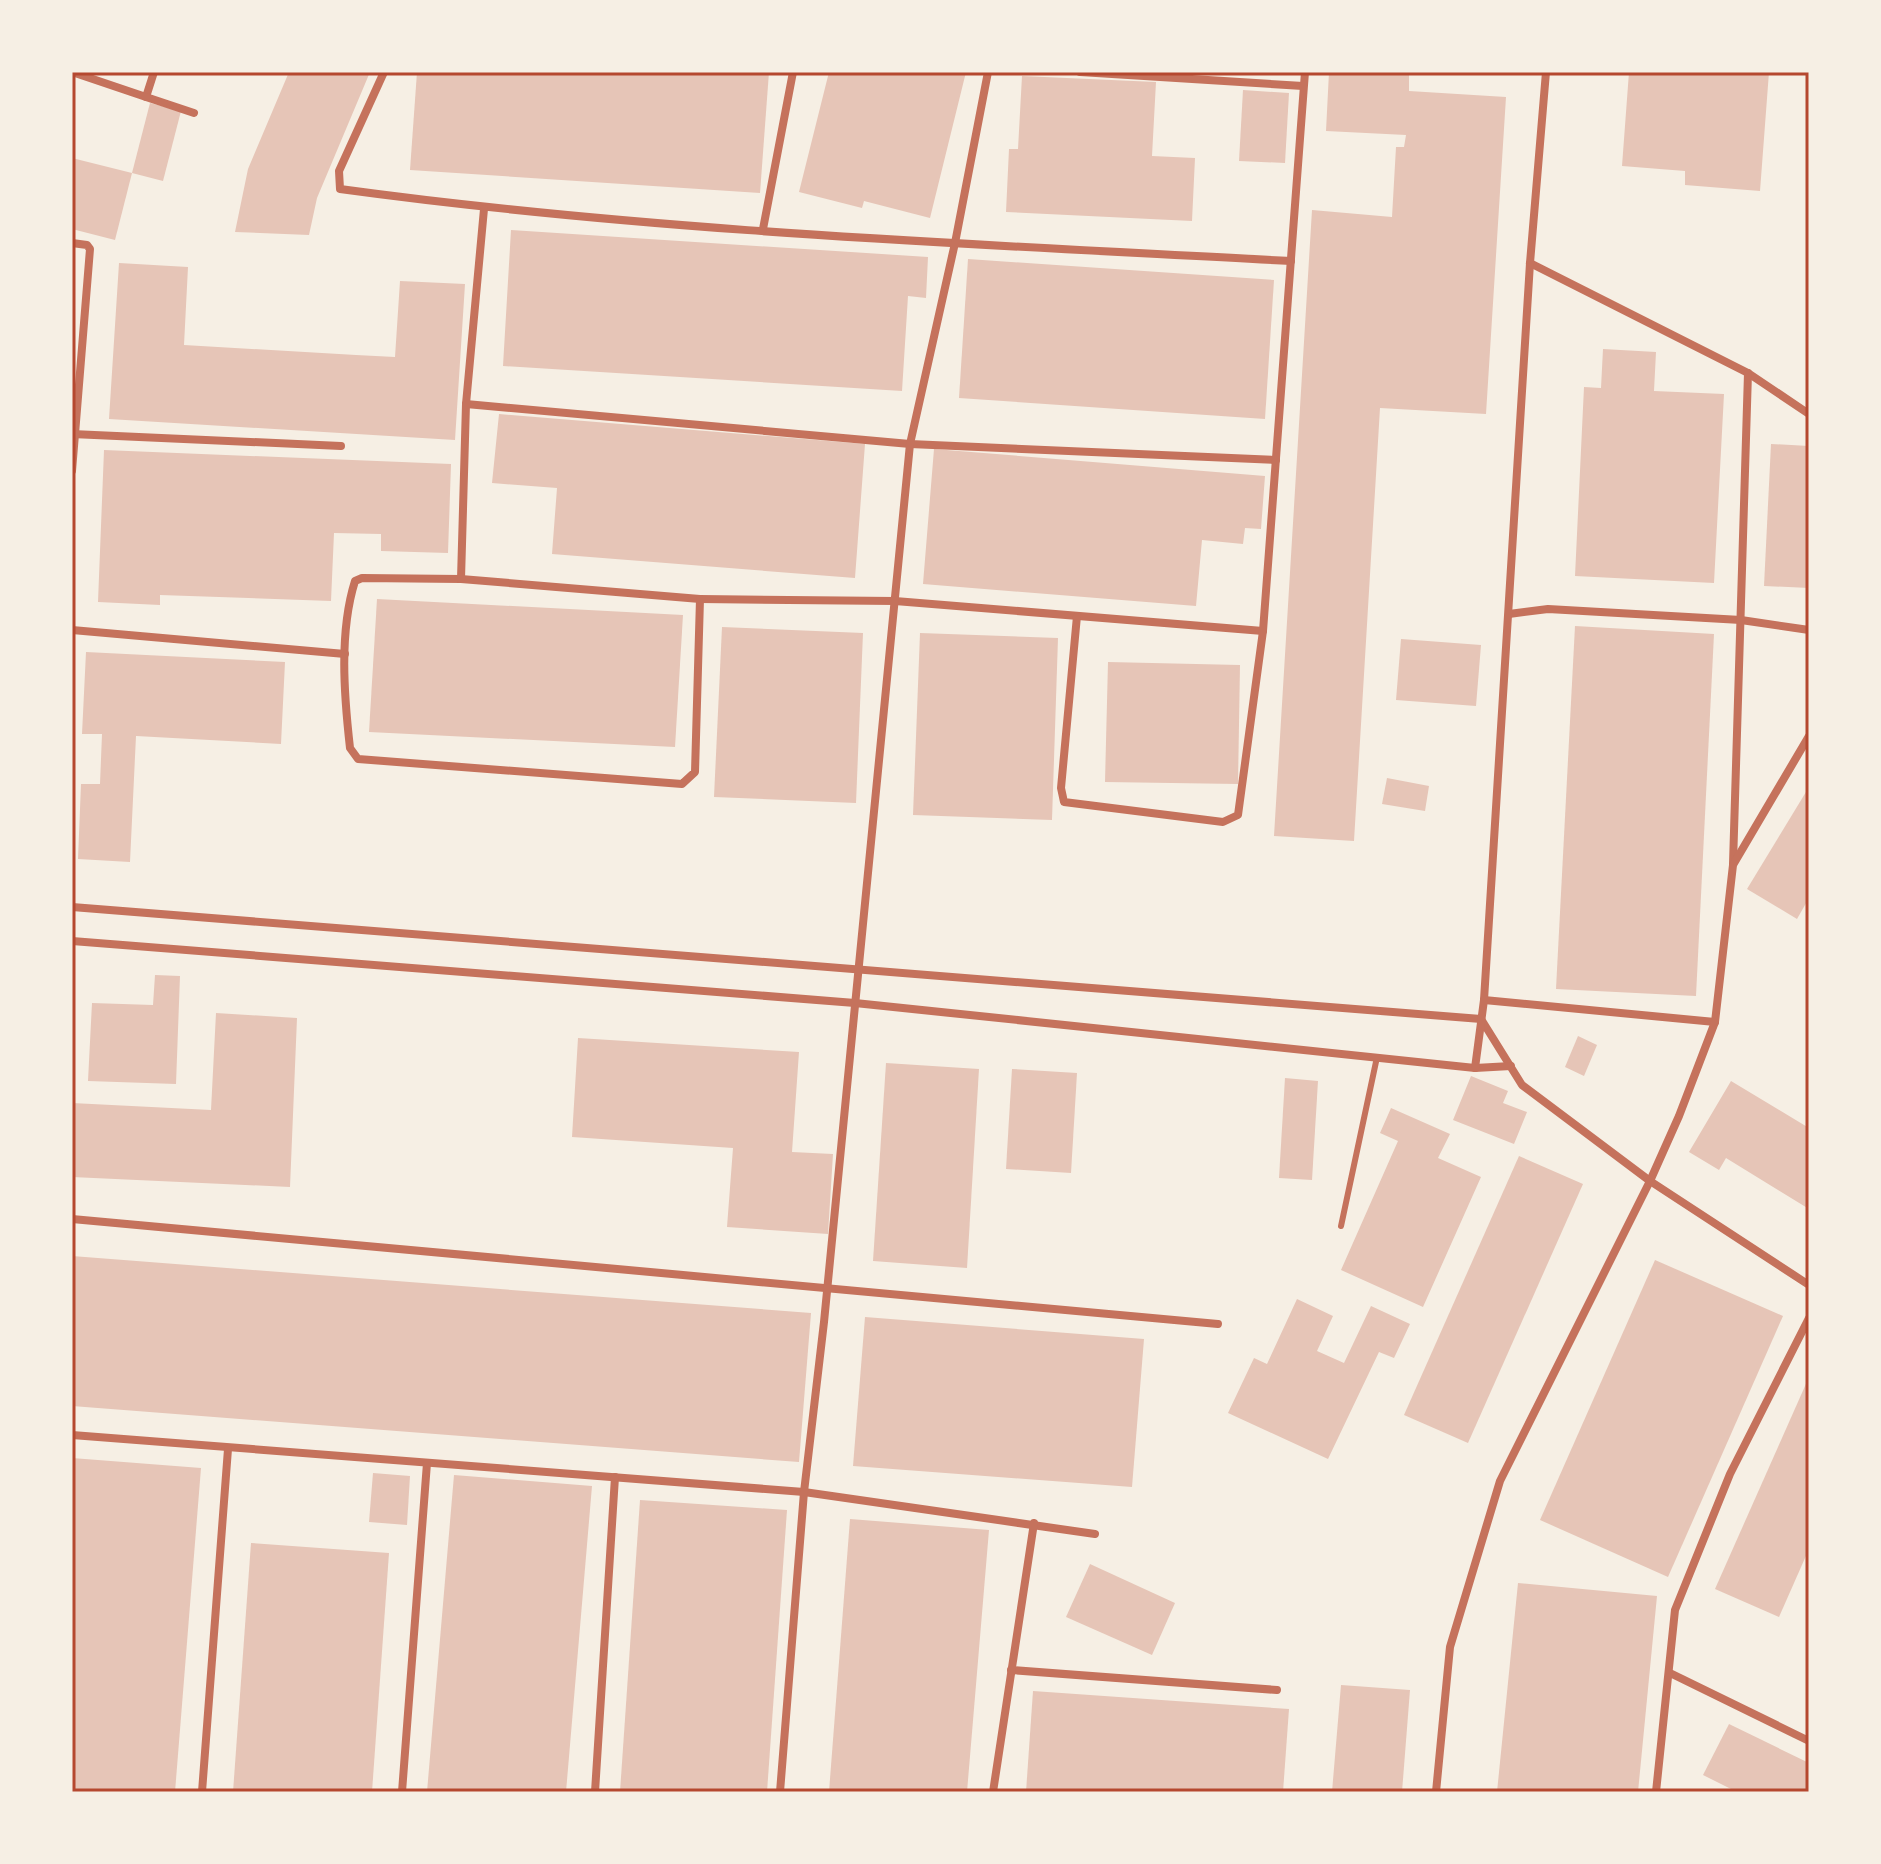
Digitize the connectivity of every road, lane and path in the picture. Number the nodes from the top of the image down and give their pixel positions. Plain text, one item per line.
1 (72, 72) edge
2 (154, 72) edge
3 (384, 72) edge
4 (793, 72) edge
5 (988, 72) edge
6 (1080, 72) edge
7 (1305, 72) edge
8 (1546, 72) edge
9 (1303, 86) junction
10 (146, 97) junction
11 (194, 113) dead end
12 (484, 209) junction
13 (763, 229) junction
14 (72, 243) edge
15 (955, 243) junction
16 (1291, 261) junction
17 (1530, 263) junction
18 (1748, 373) junction
19 (466, 404) junction
20 (1809, 414) edge
21 (73, 434) edge
22 (910, 444) junction
23 (341, 446) dead end
24 (1276, 460) junction
25 (72, 471) edge
26 (461, 579) junction
27 (700, 599) junction
28 (895, 601) junction
29 (1509, 614) junction
30 (1077, 616) junction
31 (1741, 620) junction
32 (72, 630) edge
33 (1809, 630) edge
34 (1263, 631) junction
35 (345, 654) junction
36 (1809, 736) edge
37 (1733, 865) junction
38 (72, 907) edge
39 (72, 941) edge
40 (859, 968) junction
41 (1484, 1000) junction
42 (855, 1003) junction
43 (1481, 1019) junction
44 (1715, 1022) junction
45 (1377, 1057) junction
46 (1511, 1066) junction
47 (1475, 1068) junction
48 (1650, 1181) junction
49 (72, 1219) edge
50 (1341, 1226) dead end
51 (1809, 1285) edge
52 (828, 1288) junction
53 (1809, 1318) edge
54 (1218, 1324) dead end
55 (72, 1435) edge
56 (228, 1449) junction
57 (427, 1463) junction
58 (615, 1477) junction
59 (804, 1492) junction
60 (1034, 1523) junction
61 (1095, 1534) dead end
62 (1011, 1670) junction
63 (1670, 1673) junction
64 (1277, 1690) dead end
65 (1809, 1741) edge
66 (202, 1792) edge
67 (402, 1792) edge
68 (595, 1792) edge
69 (780, 1792) edge
70 (993, 1792) edge
71 (1436, 1792) edge
72 (1656, 1792) edge

1 - 10 street
2 - 10 street
3 - 12 street
4 - 13 street
5 - 15 street
6 - 9 street
7 - 9 street
8 - 17 street
9 - 16 street
10 - 11 street
12 - 13 street
12 - 19 street
13 - 15 street
14 - 21 street
15 - 16 street
15 - 22 street
16 - 24 street
17 - 18 street
17 - 29 street
18 - 20 street
18 - 31 street
19 - 22 street
19 - 26 street
21 - 23 street
21 - 25 street
22 - 24 street
22 - 28 street
24 - 34 street
26 - 27 street
26 - 35 street
27 - 28 street
27 - 35 street
28 - 30 street
28 - 40 street
29 - 31 street
29 - 41 street
30 - 34 street
30 - 34 street
31 - 33 street
31 - 37 street
32 - 35 street
36 - 37 street
37 - 44 street
38 - 40 street
39 - 42 street
40 - 42 street
40 - 43 street
41 - 43 street
41 - 44 street
42 - 45 street
42 - 52 street
43 - 46 street
43 - 47 street
44 - 48 street
45 - 47 street
45 - 50 lane
46 - 47 street
46 - 48 street
48 - 51 street
48 - 71 street
49 - 52 street
52 - 54 street
52 - 59 street
53 - 63 street
55 - 56 street
56 - 57 street
56 - 66 street
57 - 58 street
57 - 67 street
58 - 59 street
58 - 68 street
59 - 60 street
59 - 69 street
60 - 61 street
60 - 62 street
62 - 64 street
62 - 70 street
63 - 65 street
63 - 72 street

